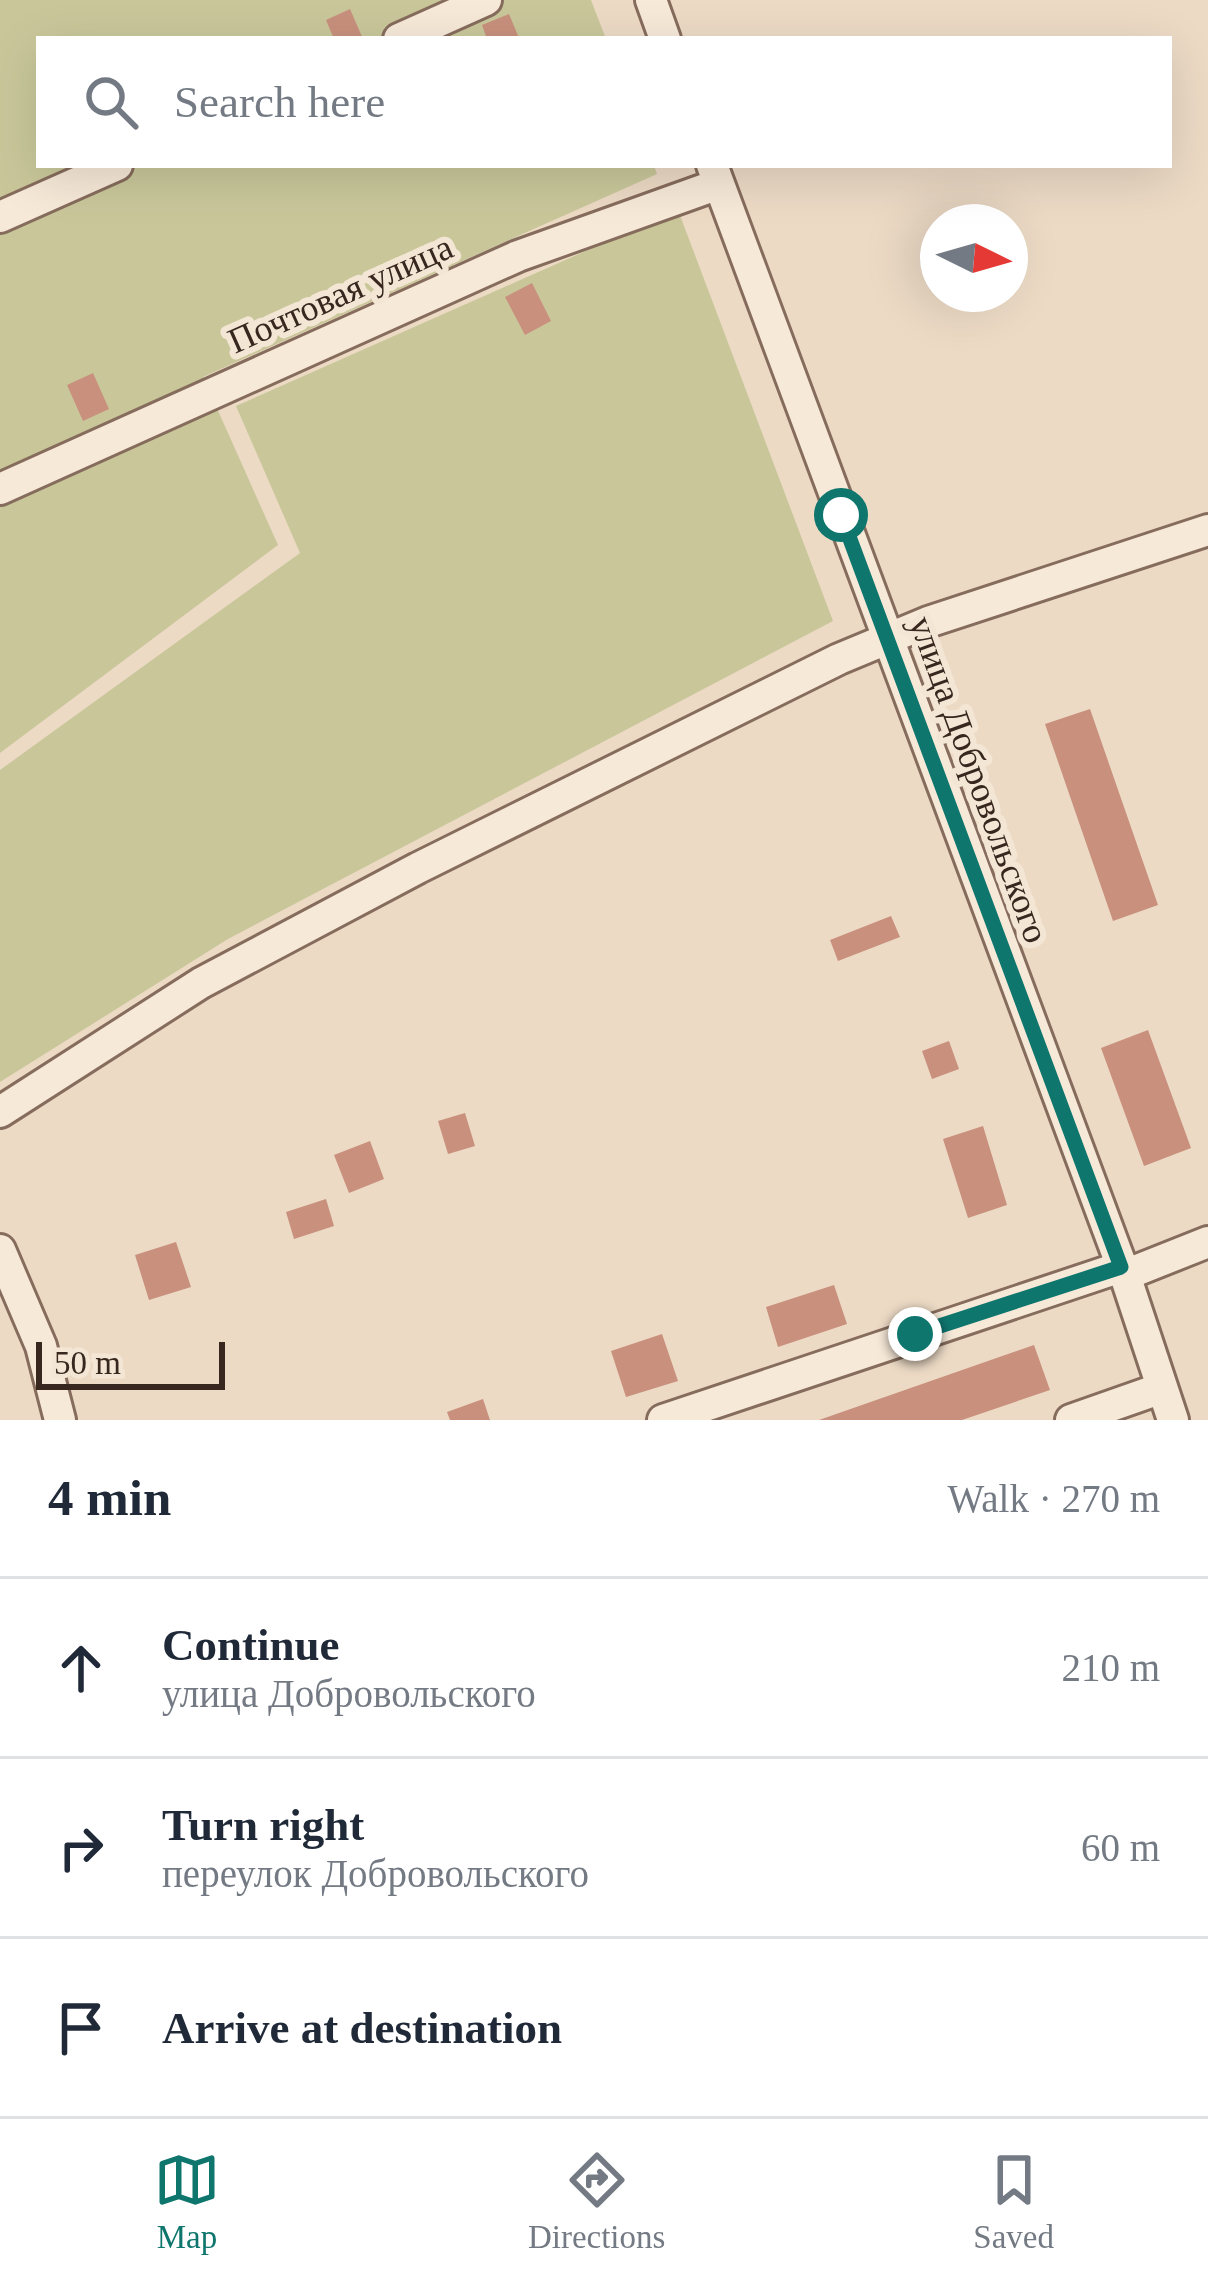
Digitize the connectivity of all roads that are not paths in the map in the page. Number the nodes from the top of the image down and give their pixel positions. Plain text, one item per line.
1 (486, 0) edge
2 (651, 0) edge
3 (406, 36) edge
4 (664, 36) edge
5 (110, 168) edge
6 (716, 174) edge
7 (0, 218) edge
8 (0, 489) edge
9 (1208, 530) edge
10 (886, 640) junction
11 (0, 1112) edge
12 (1208, 1242) edge
13 (0, 1250) edge
14 (1123, 1271) junction
15 (751, 1388) junction
16 (1162, 1388) junction
17 (60, 1420) edge
18 (663, 1420) edge
19 (746, 1420) edge
20 (1071, 1420) edge
21 (1173, 1420) edge

1 - 3 street
2 - 4 street
5 - 7 street
6 - 8 street, Почтовая улица
6 - 10 street, улица Добровольского
9 - 10 street
10 - 11 street
10 - 14 street, улица Добровольского
12 - 14 street
13 - 17 street
14 - 15 street
14 - 16 street, улица Добровольского
15 - 18 street
15 - 19 street
16 - 20 street
16 - 21 street, улица Добровольского

